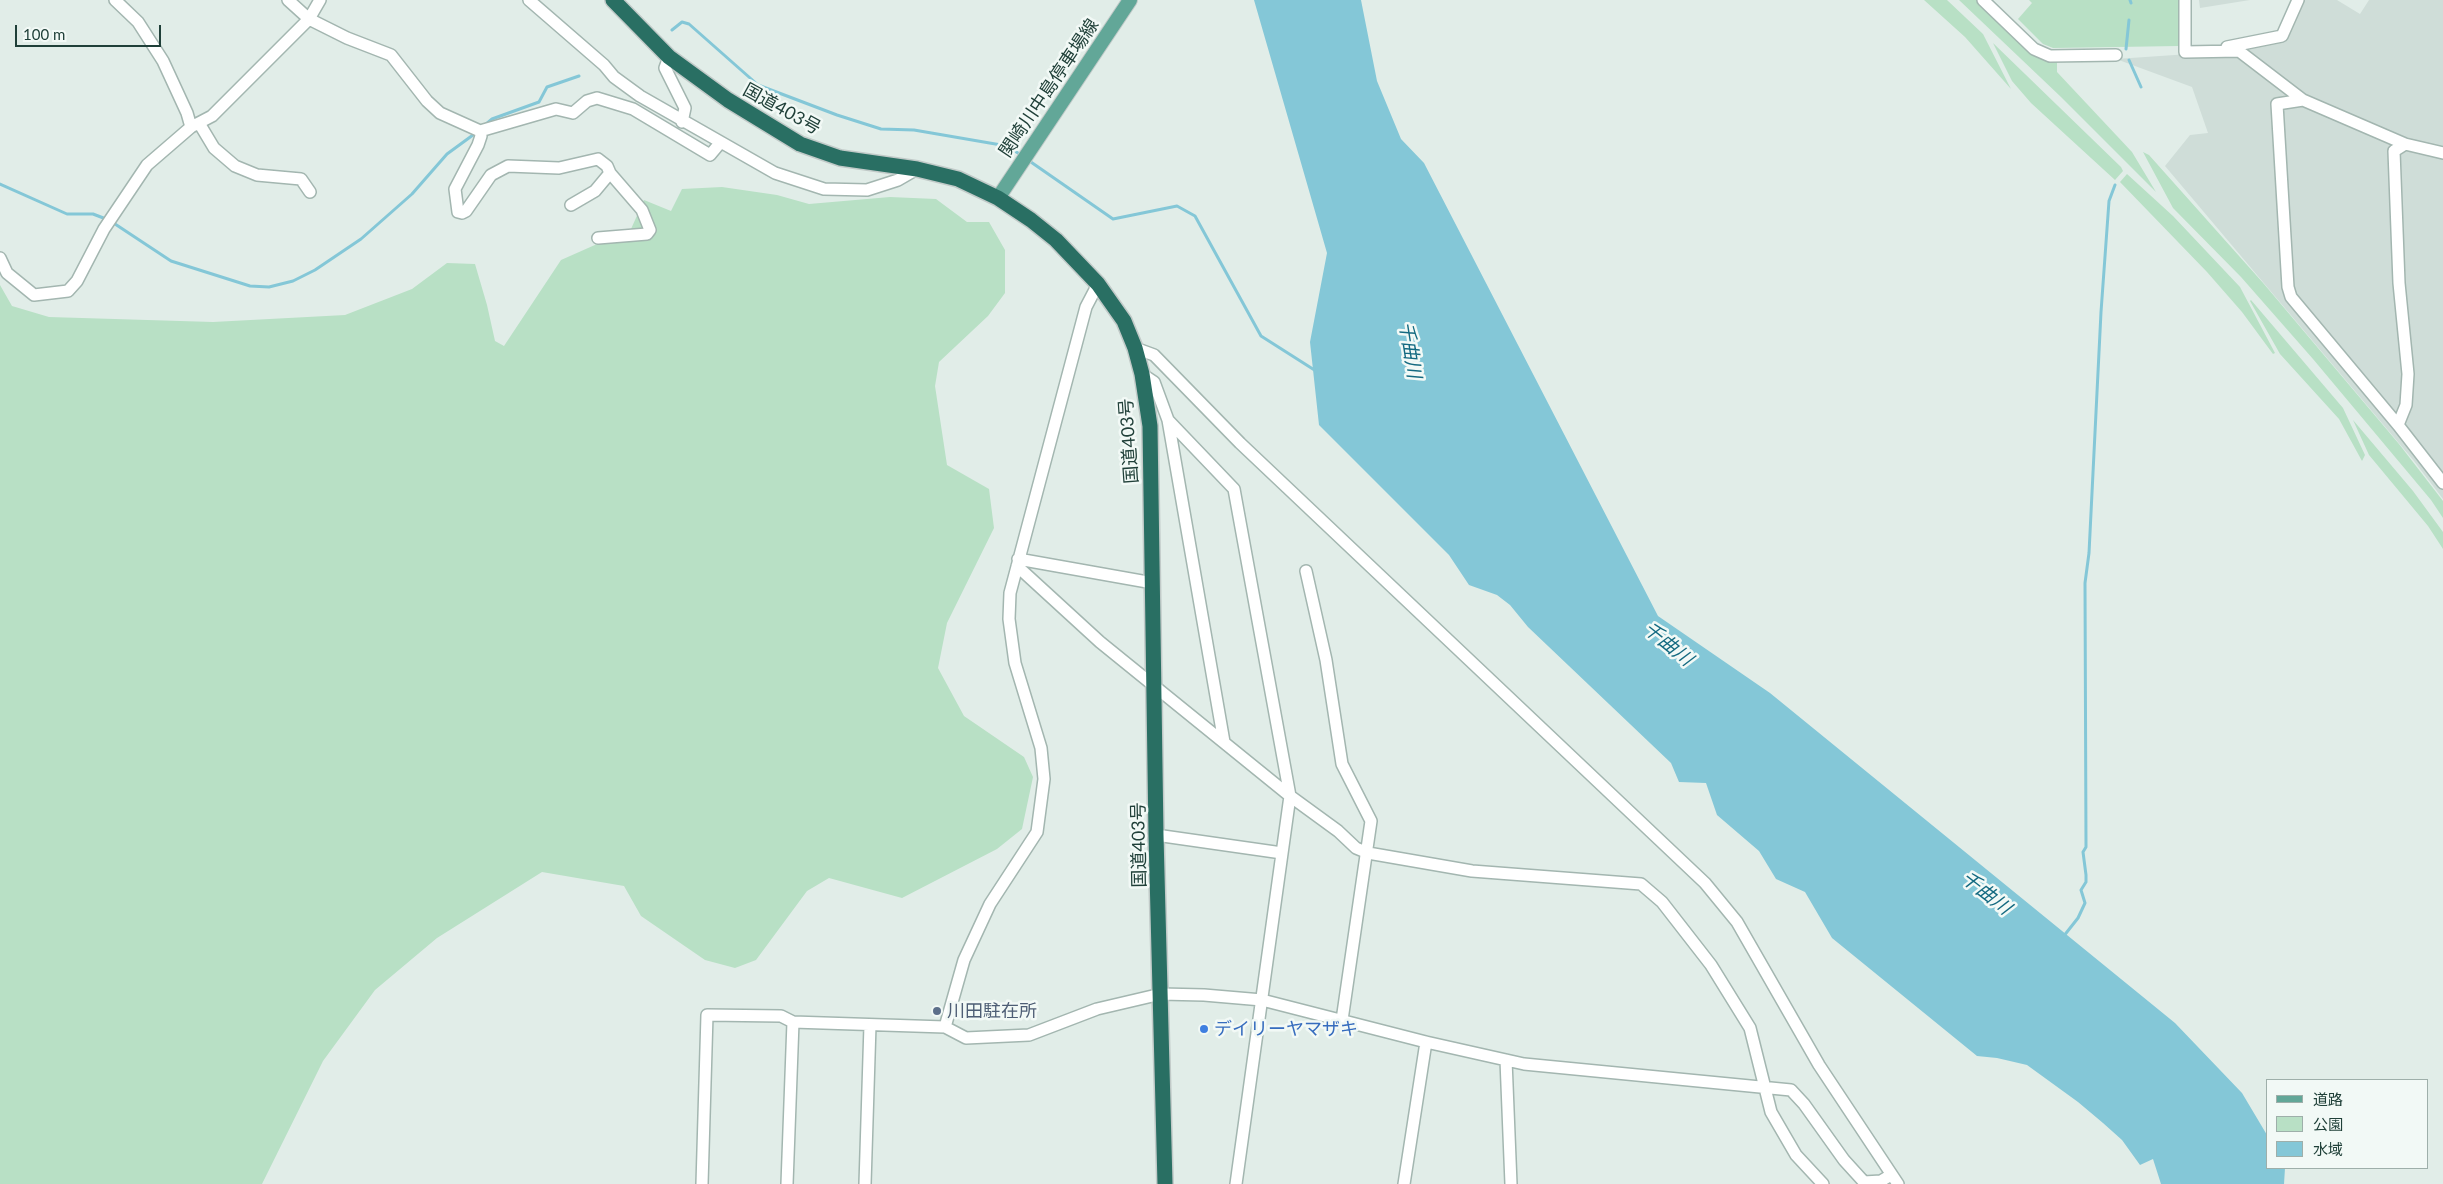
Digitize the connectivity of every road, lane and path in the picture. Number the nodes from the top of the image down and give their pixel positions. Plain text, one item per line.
1 (115, 0) edge
2 (288, 0) edge
3 (320, 0) edge
4 (529, 0) edge
5 (613, 0) edge
6 (1130, 0) edge
7 (1983, 0) edge
8 (2185, 0) edge
9 (2298, 0) edge
10 (309, 19) junction
11 (2204, 52) junction
12 (2116, 55) dead end
13 (669, 57) junction
14 (2303, 100) junction
15 (682, 122) junction
16 (195, 125) junction
17 (480, 132) junction
18 (720, 143) junction
19 (2405, 144) junction
20 (2443, 153) edge
21 (917, 169) junction
22 (610, 173) junction
23 (1002, 191) junction
24 (310, 192) dead end
25 (571, 204) dead end
26 (598, 238) dead end
27 (0, 258) edge
28 (1098, 284) junction
29 (1087, 304) junction
30 (1117, 309) junction
31 (1135, 348) junction
32 (1142, 374) junction
33 (1168, 420) junction
34 (2398, 425) junction
35 (2443, 483) edge
36 (1018, 563) junction
37 (1306, 570) dead end
38 (1153, 583) junction
39 (1155, 687) junction
40 (1224, 742) junction
41 (1290, 796) junction
42 (1156, 835) junction
43 (1282, 853) junction
44 (1368, 853) junction
45 (1161, 994) junction
46 (1262, 1000) junction
47 (1342, 1020) junction
48 (793, 1022) junction
49 (870, 1025) junction
50 (945, 1028) junction
51 (1426, 1042) junction
52 (1506, 1060) junction
53 (1764, 1086) junction
54 (1894, 1179) edge
55 (702, 1184) edge
56 (787, 1184) edge
57 (865, 1184) edge
58 (1165, 1184) edge
59 (1236, 1184) edge
60 (1404, 1184) edge
61 (1511, 1184) edge
62 (1823, 1184) edge

1 - 16 street
2 - 10 street
3 - 10 street
4 - 15 street
5 - 13 highway, 国道403号
6 - 23 main road, 関崎川中島停車場線
7 - 12 street
8 - 11 street
9 - 11 street
10 - 16 street
10 - 17 street
11 - 14 street
13 - 15 street
13 - 21 highway, 国道403号
14 - 19 street
14 - 34 street
15 - 18 street
16 - 24 street
16 - 27 street
17 - 18 street
17 - 22 street
18 - 21 street
19 - 20 street
19 - 34 street
21 - 23 highway, 国道403号
22 - 25 street
22 - 26 street
23 - 28 highway, 国道403号
28 - 29 street
28 - 30 highway, 国道403号
29 - 30 street
29 - 36 street
30 - 31 highway, 国道403号
31 - 32 highway, 国道403号
31 - 54 street
32 - 33 street
32 - 38 highway, 国道403号
33 - 40 street
33 - 41 street
34 - 35 street
36 - 38 street
36 - 39 street
36 - 50 street
37 - 44 street
38 - 39 highway, 国道403号
39 - 40 street
39 - 42 highway, 国道403号
40 - 41 street
41 - 43 street
41 - 44 street
42 - 43 street
42 - 45 highway, 国道403号
43 - 46 street
44 - 47 street
44 - 53 street
45 - 46 street
45 - 50 street
45 - 58 highway, 国道403号
46 - 47 street
46 - 59 street
47 - 51 street
48 - 49 street
48 - 55 street
48 - 56 street
49 - 50 street
49 - 57 street
51 - 52 street
51 - 60 street
52 - 53 street
52 - 61 street
53 - 54 street
53 - 62 street

